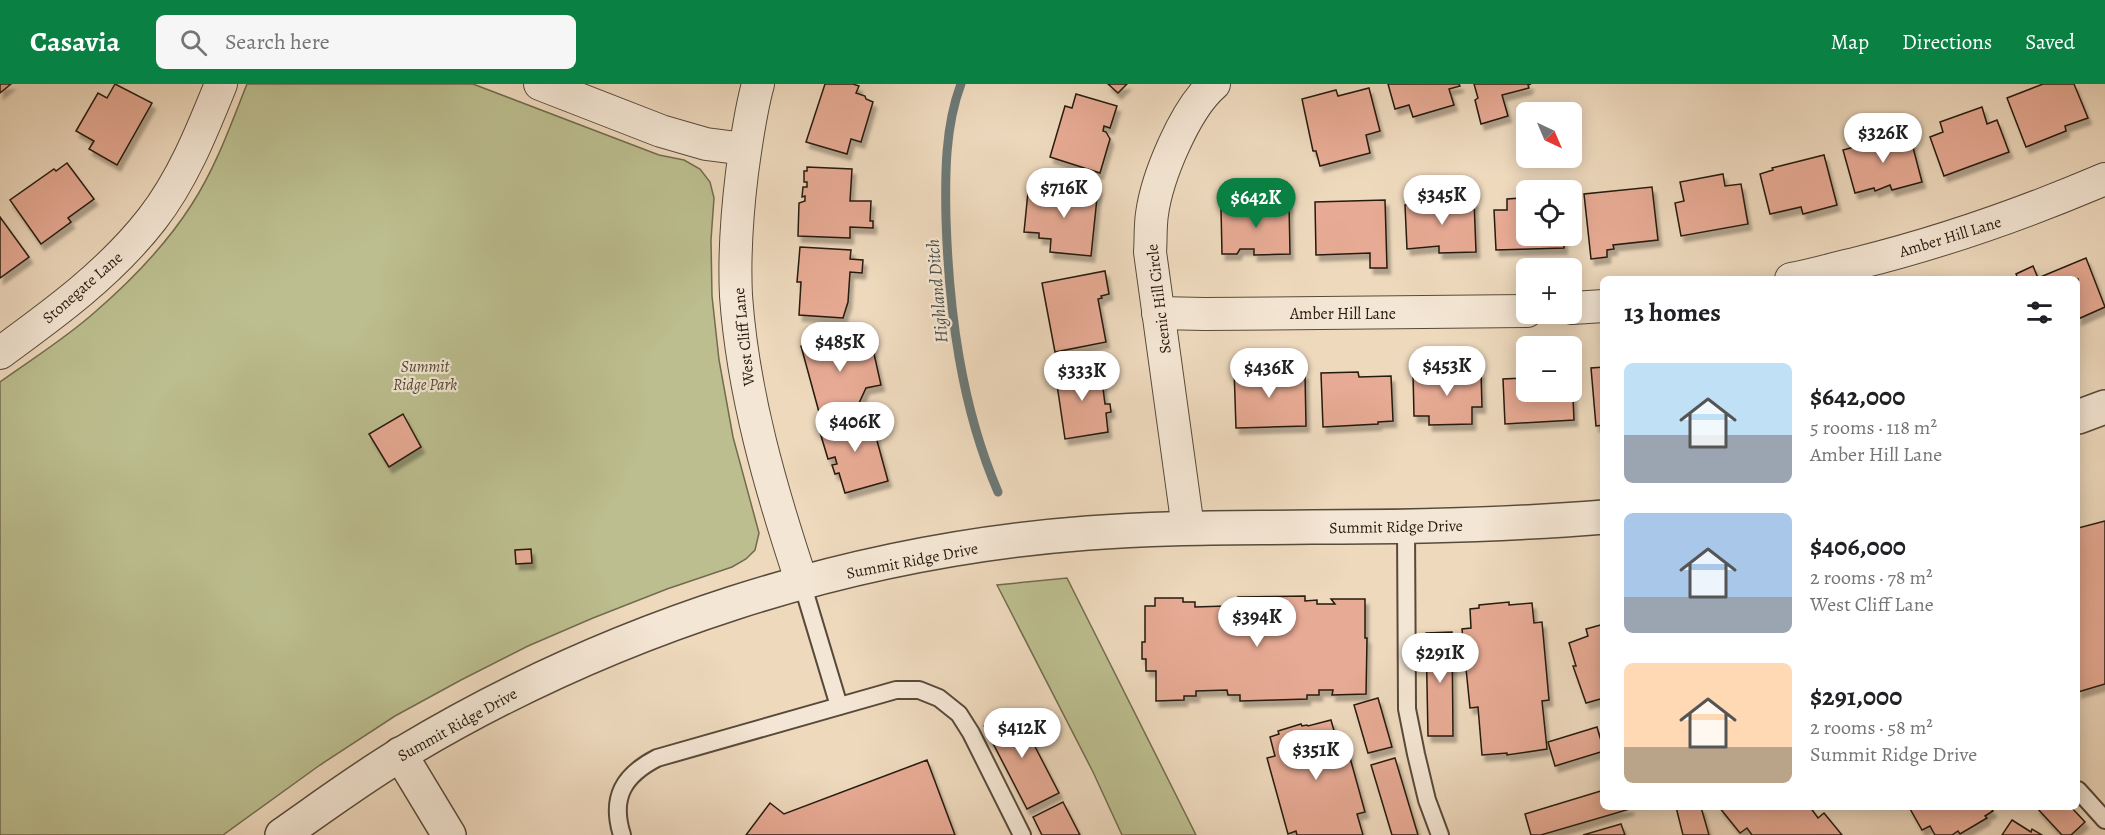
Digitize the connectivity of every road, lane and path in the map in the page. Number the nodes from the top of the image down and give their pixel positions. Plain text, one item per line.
1 (221, 84) edge
2 (540, 84) edge
3 (758, 84) edge
4 (1214, 84) edge
5 (745, 149) junction
6 (2105, 178) edge
7 (1803, 276) edge
8 (1600, 306) edge
9 (1582, 307) edge
10 (1516, 311) edge
11 (1158, 313) junction
12 (0, 352) edge
13 (2105, 407) edge
14 (2080, 416) edge
15 (1600, 518) edge
16 (1406, 526) junction
17 (1188, 528) junction
18 (802, 584) junction
19 (839, 706) junction
20 (400, 754) junction
21 (2080, 792) edge
22 (2105, 820) edge
23 (282, 835) edge
24 (449, 835) edge
25 (622, 835) edge
26 (1022, 835) edge
27 (1440, 835) edge

1 - 12 street, Stonegate Lane
2 - 5 street
3 - 5 street, West Cliff Lane
4 - 11 street, Scenic Hill Circle
5 - 18 street, West Cliff Lane
6 - 7 street, Amber Hill Lane
8 - 9 street
10 - 11 street, Amber Hill Lane
11 - 17 street, Scenic Hill Circle
13 - 14 street
15 - 16 street, Summit Ridge Drive
16 - 17 street, Summit Ridge Drive
16 - 27 lane
17 - 18 street, Summit Ridge Drive
18 - 19 lane
18 - 20 street, Summit Ridge Drive
19 - 25 lane
19 - 26 lane
20 - 23 street, Summit Ridge Drive
20 - 24 street
21 - 22 lane

